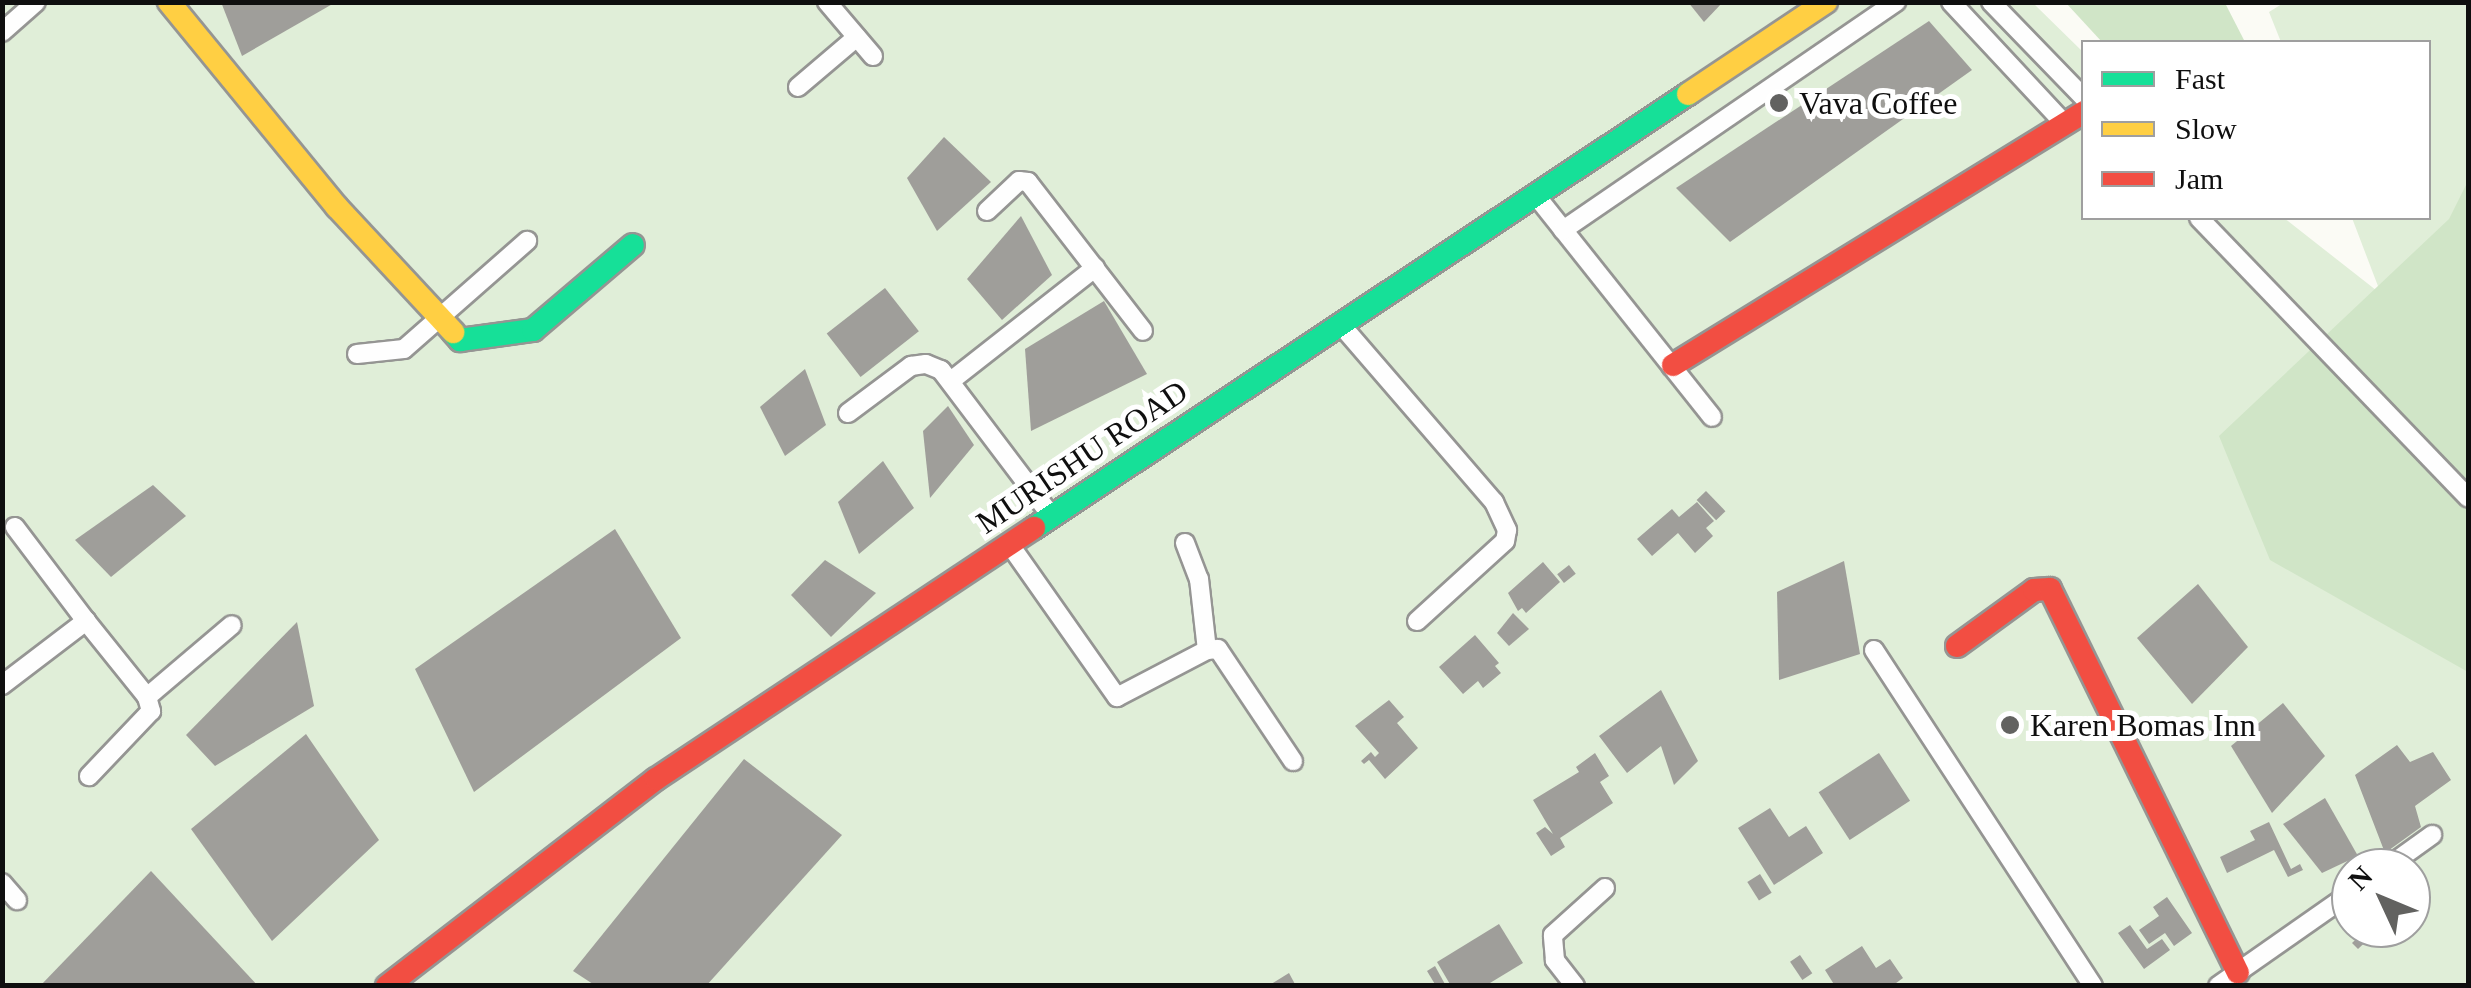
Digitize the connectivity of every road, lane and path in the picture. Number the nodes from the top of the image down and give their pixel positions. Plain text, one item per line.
1 (36, 2) edge
2 (169, 2) edge
3 (827, 2) edge
4 (1826, 2) edge
5 (1896, 2) edge
6 (1951, 2) edge
7 (1991, 2) edge
8 (2, 32) edge
9 (857, 37) junction
10 (873, 56) dead end
11 (798, 87) dead end
12 (2081, 95) edge
13 (2074, 118) edge
14 (1537, 197) junction
15 (986, 211) dead end
16 (2201, 220) edge
17 (1563, 230) junction
18 (527, 241) dead end
19 (633, 245) dead end
20 (1095, 268) junction
21 (438, 320) junction
22 (1342, 326) junction
23 (1143, 331) dead end
24 (357, 354) dead end
25 (1673, 366) junction
26 (952, 380) junction
27 (848, 413) dead end
28 (1712, 417) dead end
29 (2468, 498) edge
30 (1052, 517) junction
31 (15, 527) dead end
32 (1185, 543) dead end
33 (1010, 545) junction
34 (86, 621) junction
35 (1417, 621) dead end
36 (232, 625) dead end
37 (1958, 646) dead end
38 (1207, 650) junction
39 (1874, 650) dead end
40 (2, 685) edge
41 (147, 697) junction
42 (1293, 762) dead end
43 (89, 776) dead end
44 (2432, 835) dead end
45 (2414, 848) edge
46 (2, 883) edge
47 (1605, 888) dead end
48 (17, 900) dead end
49 (2331, 907) edge
50 (2231, 980) edge
51 (387, 986) edge
52 (1575, 986) edge
53 (2093, 986) edge

1 - 8 street
2 - 21 street
3 - 9 street
4 - 14 street, MURISHU ROAD
5 - 17 street
6 - 13 street
7 - 12 street
9 - 10 street
9 - 11 street
13 - 25 street
14 - 17 street
14 - 22 street, MURISHU ROAD
15 - 20 street
16 - 29 street
17 - 25 street
18 - 21 street
19 - 21 street
20 - 23 street
20 - 26 street
21 - 24 street
22 - 30 street, MURISHU ROAD
22 - 35 street
25 - 28 street
26 - 27 street
26 - 30 street
30 - 33 street, MURISHU ROAD
31 - 34 street
32 - 38 street
33 - 38 street
33 - 51 street, MURISHU ROAD
34 - 40 street
34 - 41 street
36 - 41 street
37 - 50 street
38 - 42 street
39 - 53 street
41 - 43 street
44 - 45 street
46 - 48 street
47 - 52 street
49 - 50 street

